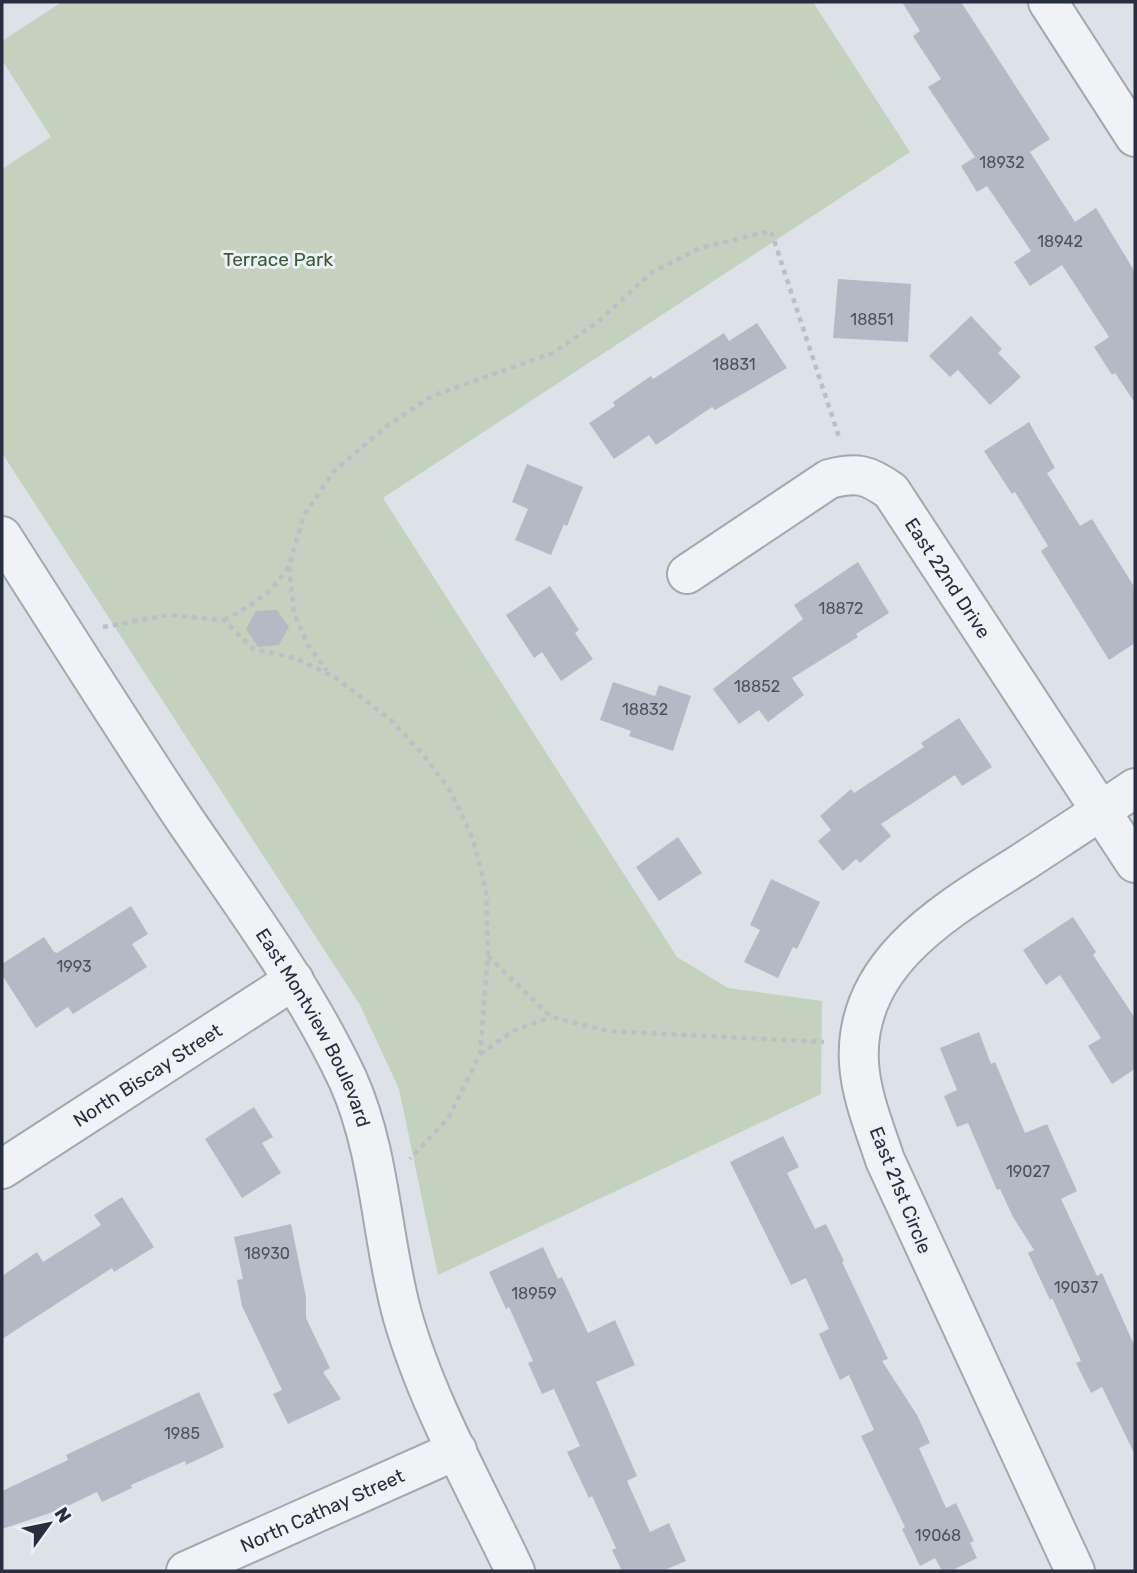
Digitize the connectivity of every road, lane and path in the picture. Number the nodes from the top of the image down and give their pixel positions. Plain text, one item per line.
1 (1048, 2) edge
2 (1135, 137) edge
3 (851, 474) junction
4 (2, 536) edge
5 (289, 566) junction
6 (687, 574) dead end
7 (224, 620) junction
8 (67, 638) junction
9 (328, 674) junction
10 (1135, 788) edge
11 (1101, 811) junction
12 (1135, 863) edge
13 (488, 955) junction
14 (294, 980) junction
15 (551, 1017) junction
16 (860, 1044) junction
17 (480, 1054) junction
18 (2, 1169) edge
19 (375, 1172) junction
20 (457, 1450) junction
21 (186, 1571) edge
22 (515, 1571) edge
23 (1075, 1571) edge

1 - 2 street
3 - 5 path
3 - 6 street
3 - 11 street, East 22nd Drive
4 - 8 street, East Montview Boulevard
5 - 7 path
5 - 9 path
7 - 8 path
7 - 9 path
8 - 14 street, East Montview Boulevard
9 - 13 path
10 - 11 street
11 - 12 street, East 22nd Drive
11 - 16 street, East 21st Circle
13 - 15 path
13 - 17 path
14 - 18 street, North Biscay Street
14 - 19 street, East Montview Boulevard
15 - 16 path
15 - 17 path
16 - 23 street, East 21st Circle
17 - 19 path
19 - 20 street, East Montview Boulevard
20 - 21 street, North Cathay Street
20 - 22 street, East Montview Boulevard

